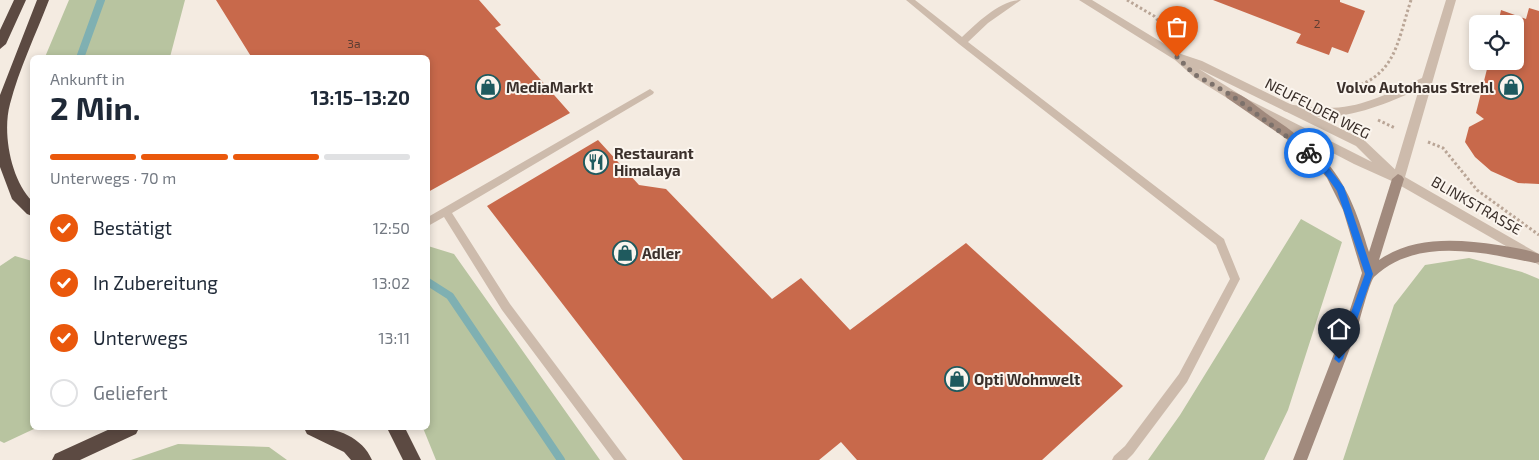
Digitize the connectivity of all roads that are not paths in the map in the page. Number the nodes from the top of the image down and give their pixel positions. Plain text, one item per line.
1 (20, 0) edge
2 (43, 0) edge
3 (910, 0) edge
4 (1017, 0) edge
5 (1084, 0) edge
6 (1452, 0) edge
7 (962, 42) junction
8 (0, 44) edge
9 (1177, 57) junction
10 (1428, 80) junction
11 (650, 92) dead end
12 (1231, 95) junction
13 (1288, 108) junction
14 (1398, 178) junction
15 (30, 208) edge
16 (446, 212) junction
17 (430, 221) edge
18 (1537, 259) edge
19 (1369, 274) junction
20 (126, 430) edge
21 (317, 430) edge
22 (397, 430) edge
23 (61, 460) edge
24 (363, 460) edge
25 (412, 460) edge
26 (621, 460) edge
27 (1118, 460) edge
28 (1300, 460) edge

1 - 8 highway
2 - 15 highway
3 - 7 lane
4 - 7 lane
5 - 9 street, NEUFELDER WEG
6 - 10 street
7 - 27 lane
9 - 12 street, NEUFELDER WEG
9 - 13 street, NEUFELDER WEG
10 - 13 street
10 - 14 street
11 - 16 lane
12 - 14 street, NEUFELDER WEG
12 - 19 main road
13 - 14 street, NEUFELDER WEG
14 - 18 street, BLINKSTRASSE
14 - 19 main road
16 - 17 lane
16 - 26 lane
18 - 19 main road
19 - 28 main road
20 - 23 highway
21 - 24 highway
22 - 25 highway

